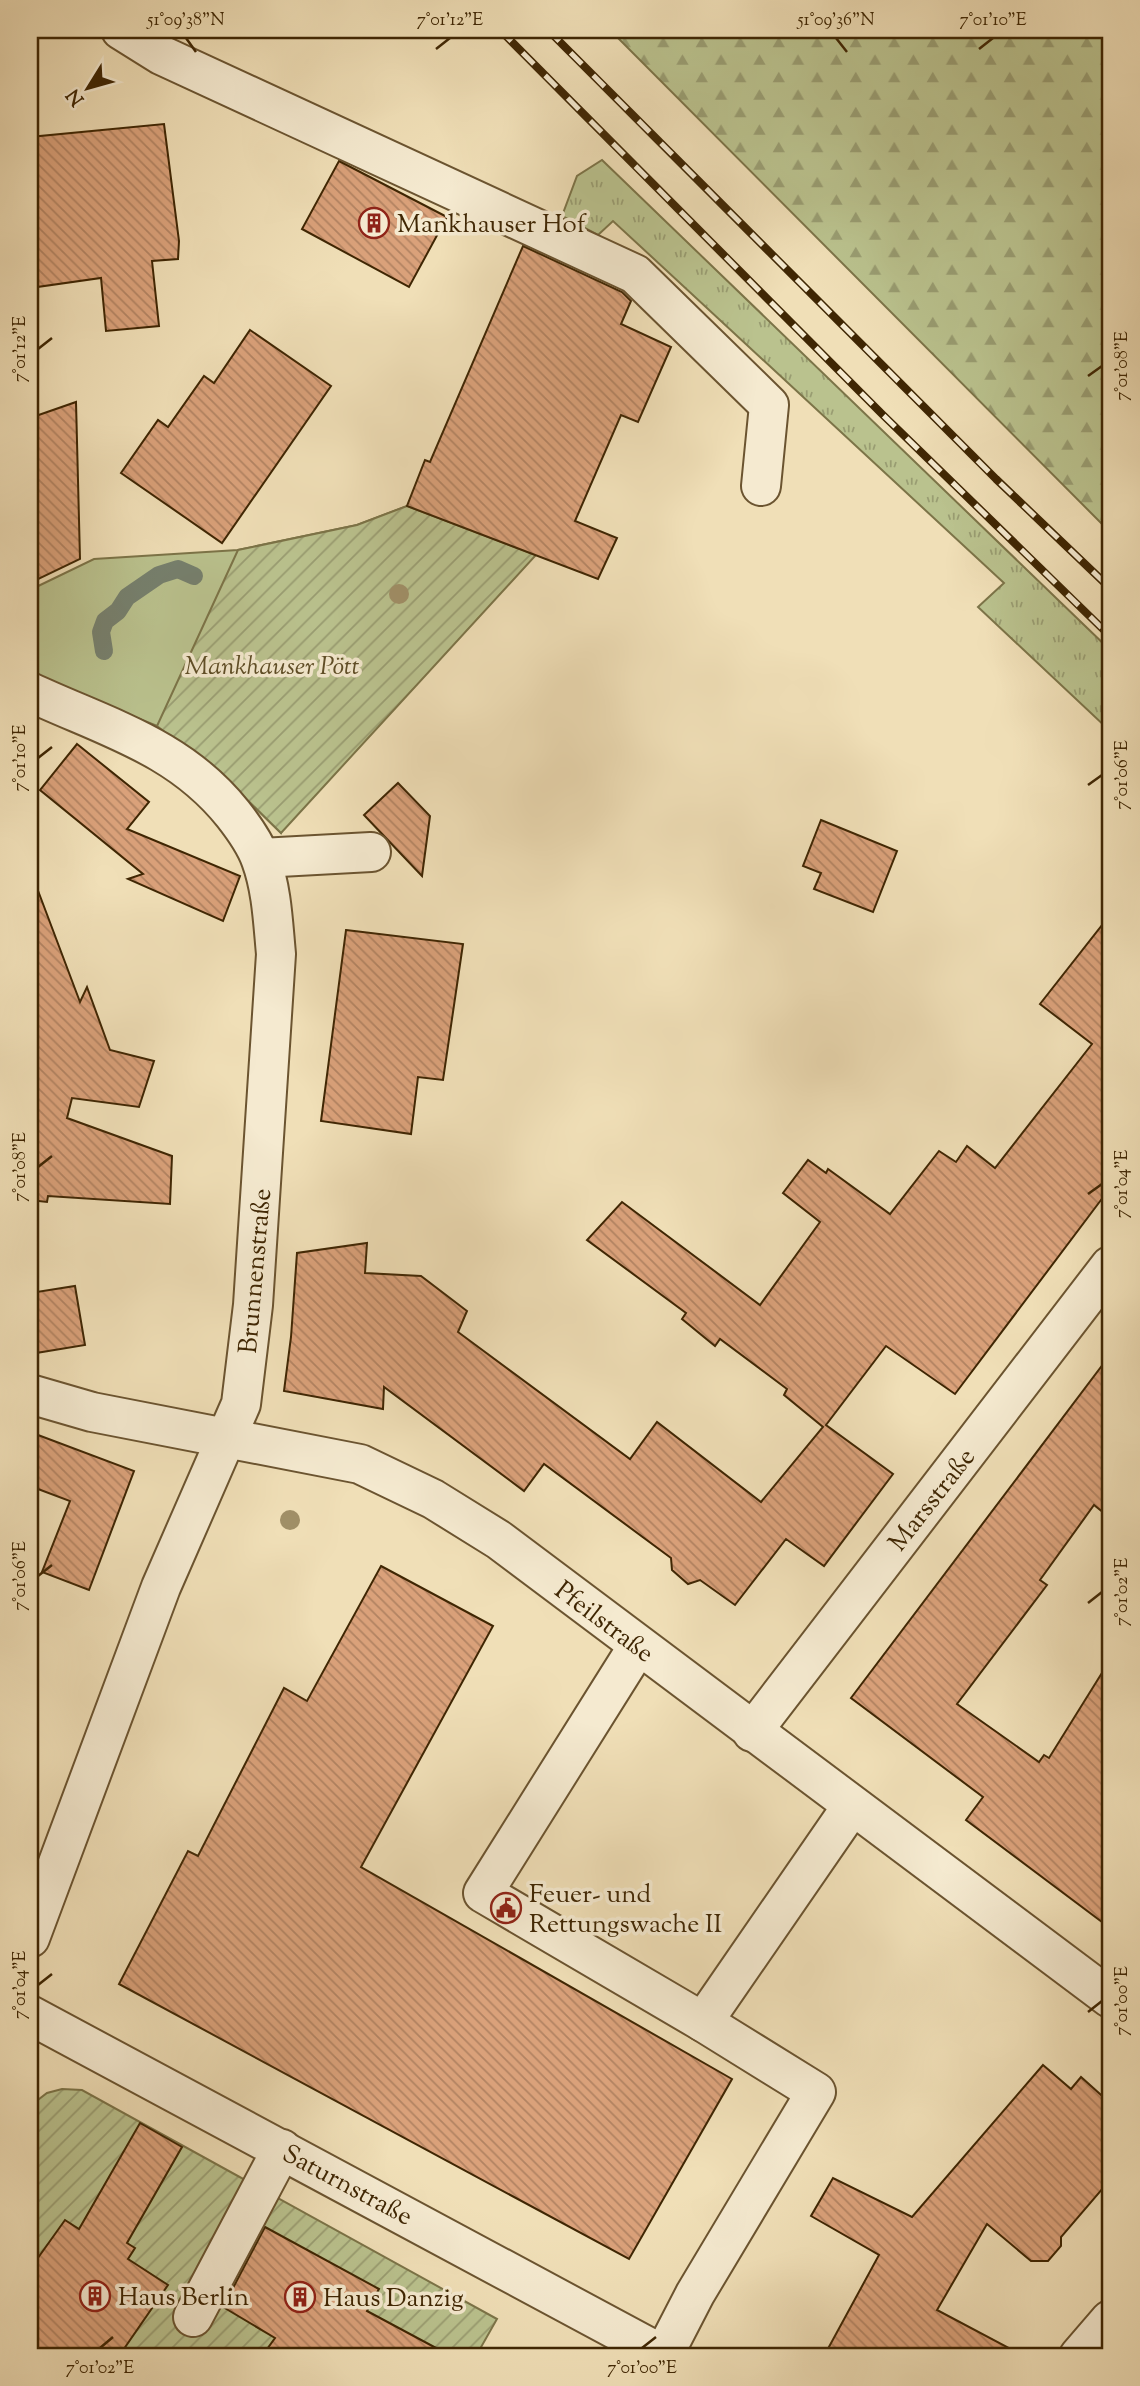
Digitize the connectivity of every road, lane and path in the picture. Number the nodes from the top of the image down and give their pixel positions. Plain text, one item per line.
1 (121, 30) edge
2 (761, 486) dead end
3 (30, 692) edge
4 (370, 852) dead end
5 (261, 858) junction
6 (1110, 1266) edge
7 (30, 1394) edge
8 (228, 1438) junction
9 (638, 1646) junction
10 (752, 1732) junction
11 (852, 1806) junction
12 (30, 1938) edge
13 (1110, 1998) edge
14 (30, 2015) edge
15 (703, 2022) junction
16 (282, 2149) junction
17 (193, 2316) dead end
18 (1110, 2320) edge
19 (664, 2356) edge
20 (1079, 2356) edge

1 - 2 street
3 - 5 street, Brunnenstraße
4 - 5 street
5 - 8 street, Brunnenstraße
6 - 10 street, Marsstraße
7 - 8 street, Pfeilstraße
8 - 9 street, Pfeilstraße
8 - 12 street, Brunnenstraße
9 - 10 street, Pfeilstraße
9 - 15 street
10 - 11 street, Pfeilstraße
11 - 13 street, Pfeilstraße
11 - 15 street
14 - 16 street, Saturnstraße
15 - 19 street
16 - 17 street
16 - 19 street, Saturnstraße
18 - 20 street

